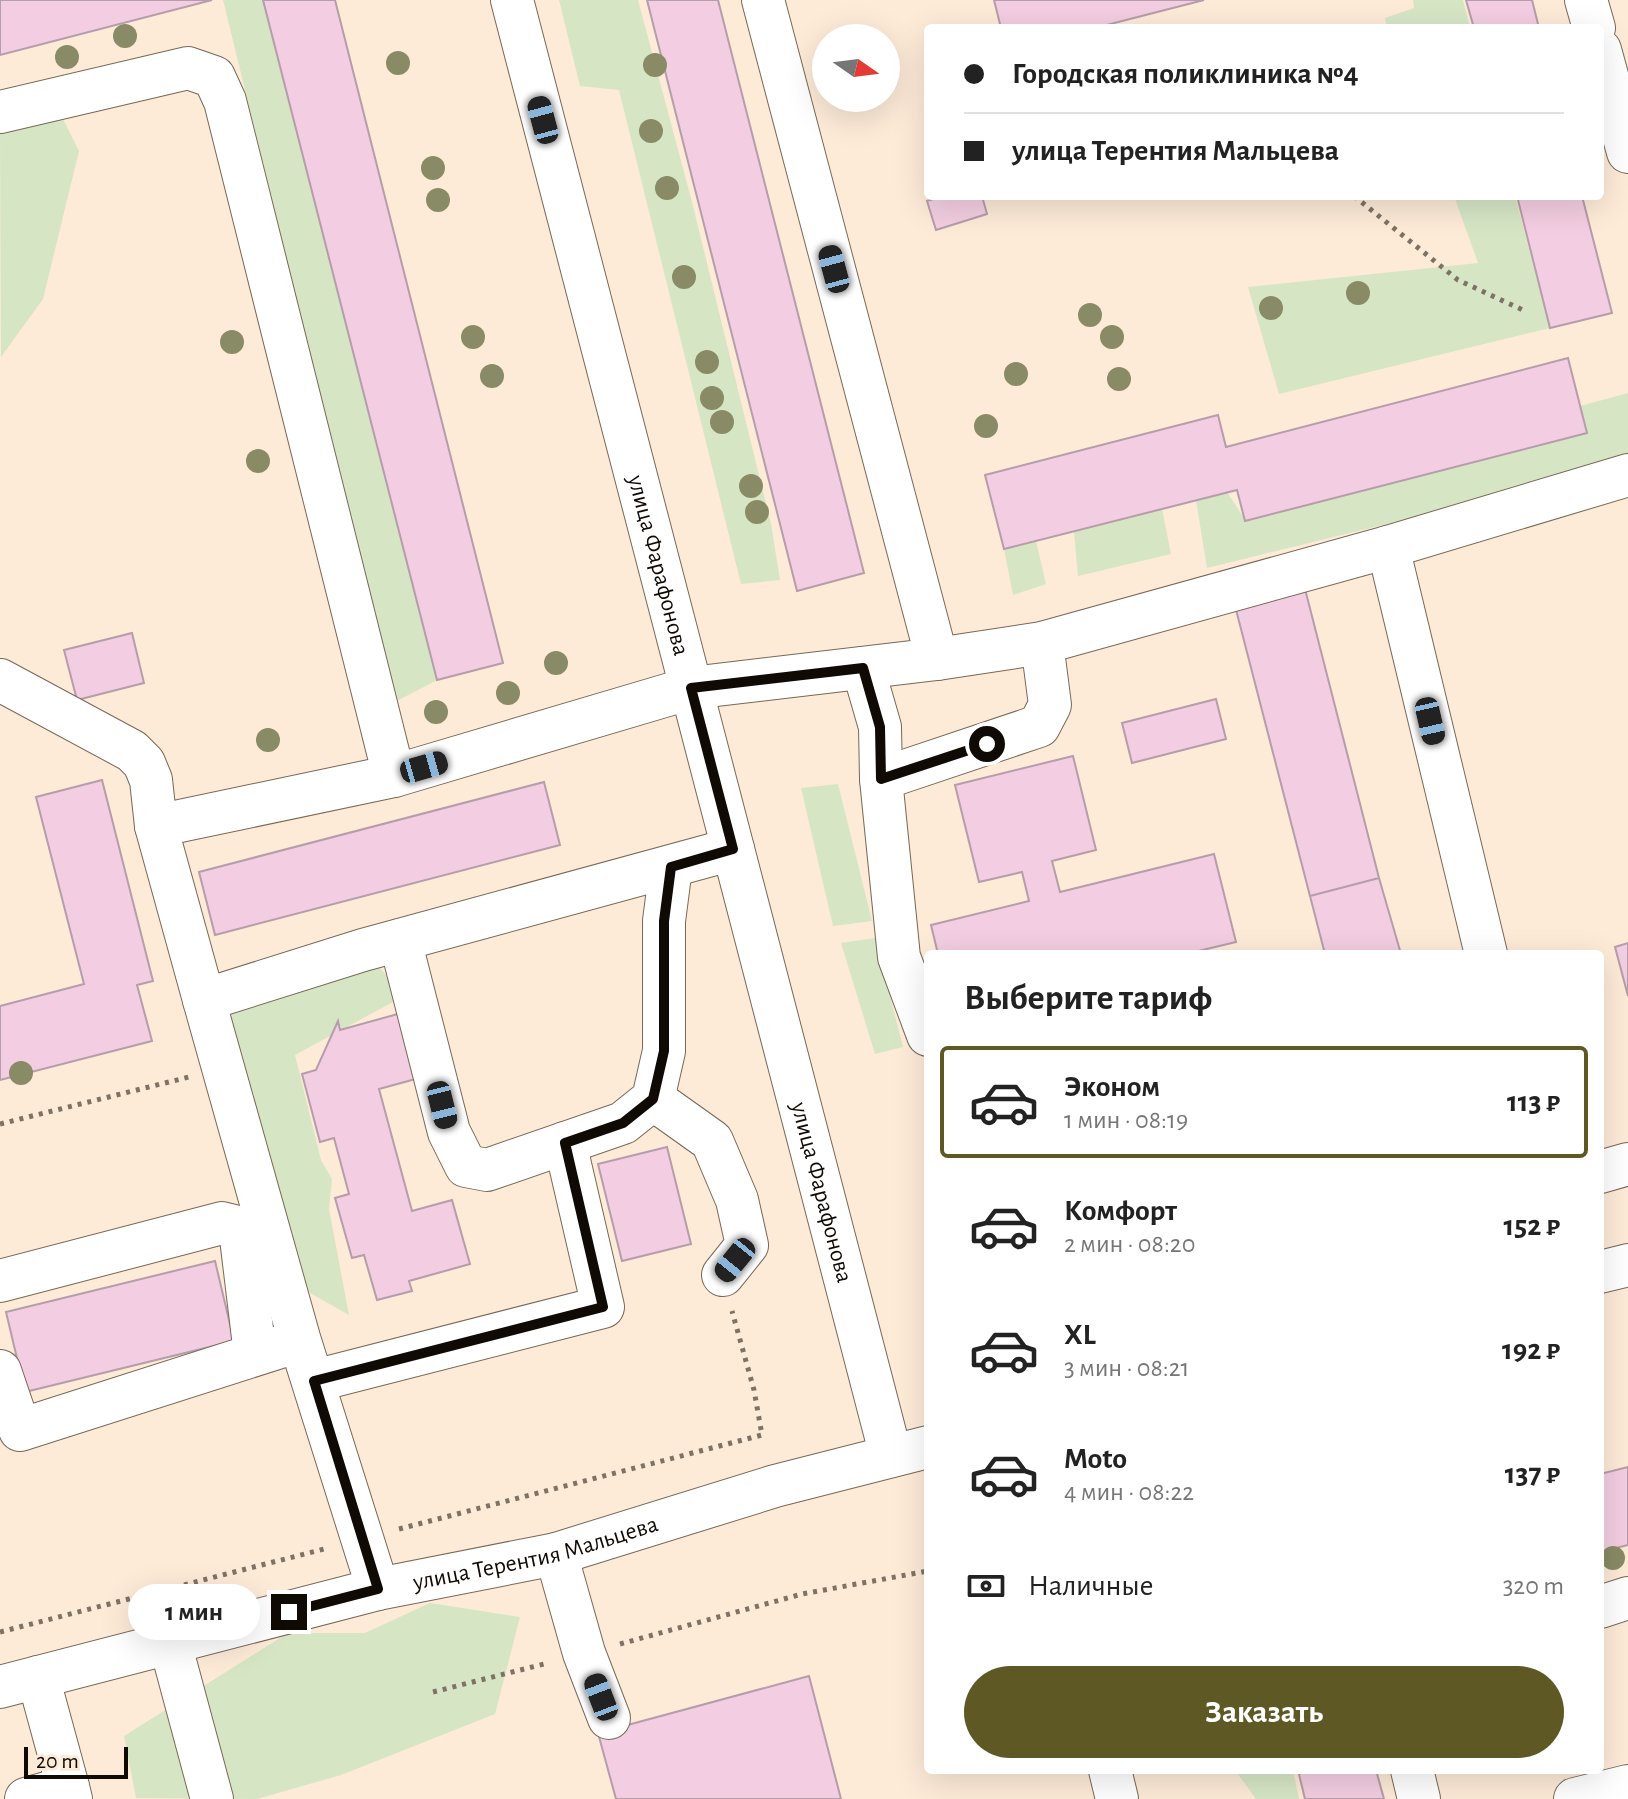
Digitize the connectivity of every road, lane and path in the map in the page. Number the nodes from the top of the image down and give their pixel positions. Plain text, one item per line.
1 (512, 0) edge
2 (763, 0) edge
3 (1586, 0) edge
4 (1593, 24) edge
5 (1604, 65) edge
6 (0, 112) edge
7 (1628, 152) edge
8 (1359, 200) edge
9 (1525, 311) dead end
10 (1628, 475) edge
11 (1388, 547) junction
12 (1042, 643) junction
13 (937, 659) junction
14 (863, 668) junction
15 (0, 680) edge
16 (691, 688) junction
17 (394, 776) junction
18 (881, 779) junction
19 (156, 826) junction
20 (733, 849) junction
21 (671, 867) junction
22 (400, 940) junction
23 (1485, 950) edge
24 (204, 1000) junction
25 (924, 1024) edge
26 (225, 1080) junction
27 (653, 1099) junction
28 (0, 1124) edge
29 (565, 1143) junction
30 (1628, 1164) edge
31 (1604, 1171) edge
32 (1628, 1265) edge
33 (1604, 1271) edge
34 (723, 1275) joint
35 (0, 1281) edge
36 (299, 1338) junction
37 (255, 1354) junction
38 (0, 1371) edge
39 (314, 1381) junction
40 (762, 1435) dead end
41 (909, 1451) edge
42 (556, 1554) junction
43 (924, 1572) edge
44 (378, 1589) junction
45 (1628, 1598) edge
46 (1604, 1606) edge
47 (170, 1643) junction
48 (584, 1653) junction
49 (19, 1682) edge
50 (433, 1692) dead end
51 (609, 1718) dead end
52 (1111, 1774) edge
53 (1413, 1774) edge
54 (1628, 1786) edge
55 (69, 1793) edge
56 (26, 1799) edge
57 (212, 1799) edge
58 (1117, 1799) edge
59 (1419, 1799) edge
60 (1575, 1799) edge

1 - 16 street, улица Фарафонова
2 - 13 street
3 - 4 street
5 - 7 street
6 - 17 street
8 - 9 path
10 - 11 street
11 - 12 street
11 - 23 street
12 - 13 street
12 - 18 street
13 - 14 street
14 - 16 street
14 - 18 street
15 - 19 street
16 - 17 street
16 - 20 street, улица Фарафонова
17 - 19 street
18 - 25 street
19 - 24 street
20 - 21 street
20 - 41 street, улица Фарафонова
21 - 22 street
21 - 27 street
22 - 24 street
22 - 29 street
24 - 26 street
26 - 28 path
26 - 36 street
27 - 29 street
27 - 34 street
29 - 39 street
30 - 31 street
32 - 33 street
34 - 40 path
35 - 37 street
36 - 37 street
36 - 39 street
37 - 38 street
39 - 44 street
41 - 42 street, улица Терентия Мальцева
42 - 44 street, улица Терентия Мальцева
42 - 48 street
43 - 48 path
44 - 47 street, улица Терентия Мальцева
45 - 46 street
47 - 49 street, улица Терентия Мальцева
47 - 57 street
48 - 50 path
48 - 51 street
49 - 55 street
52 - 58 street
53 - 59 street
54 - 60 street
55 - 56 street

